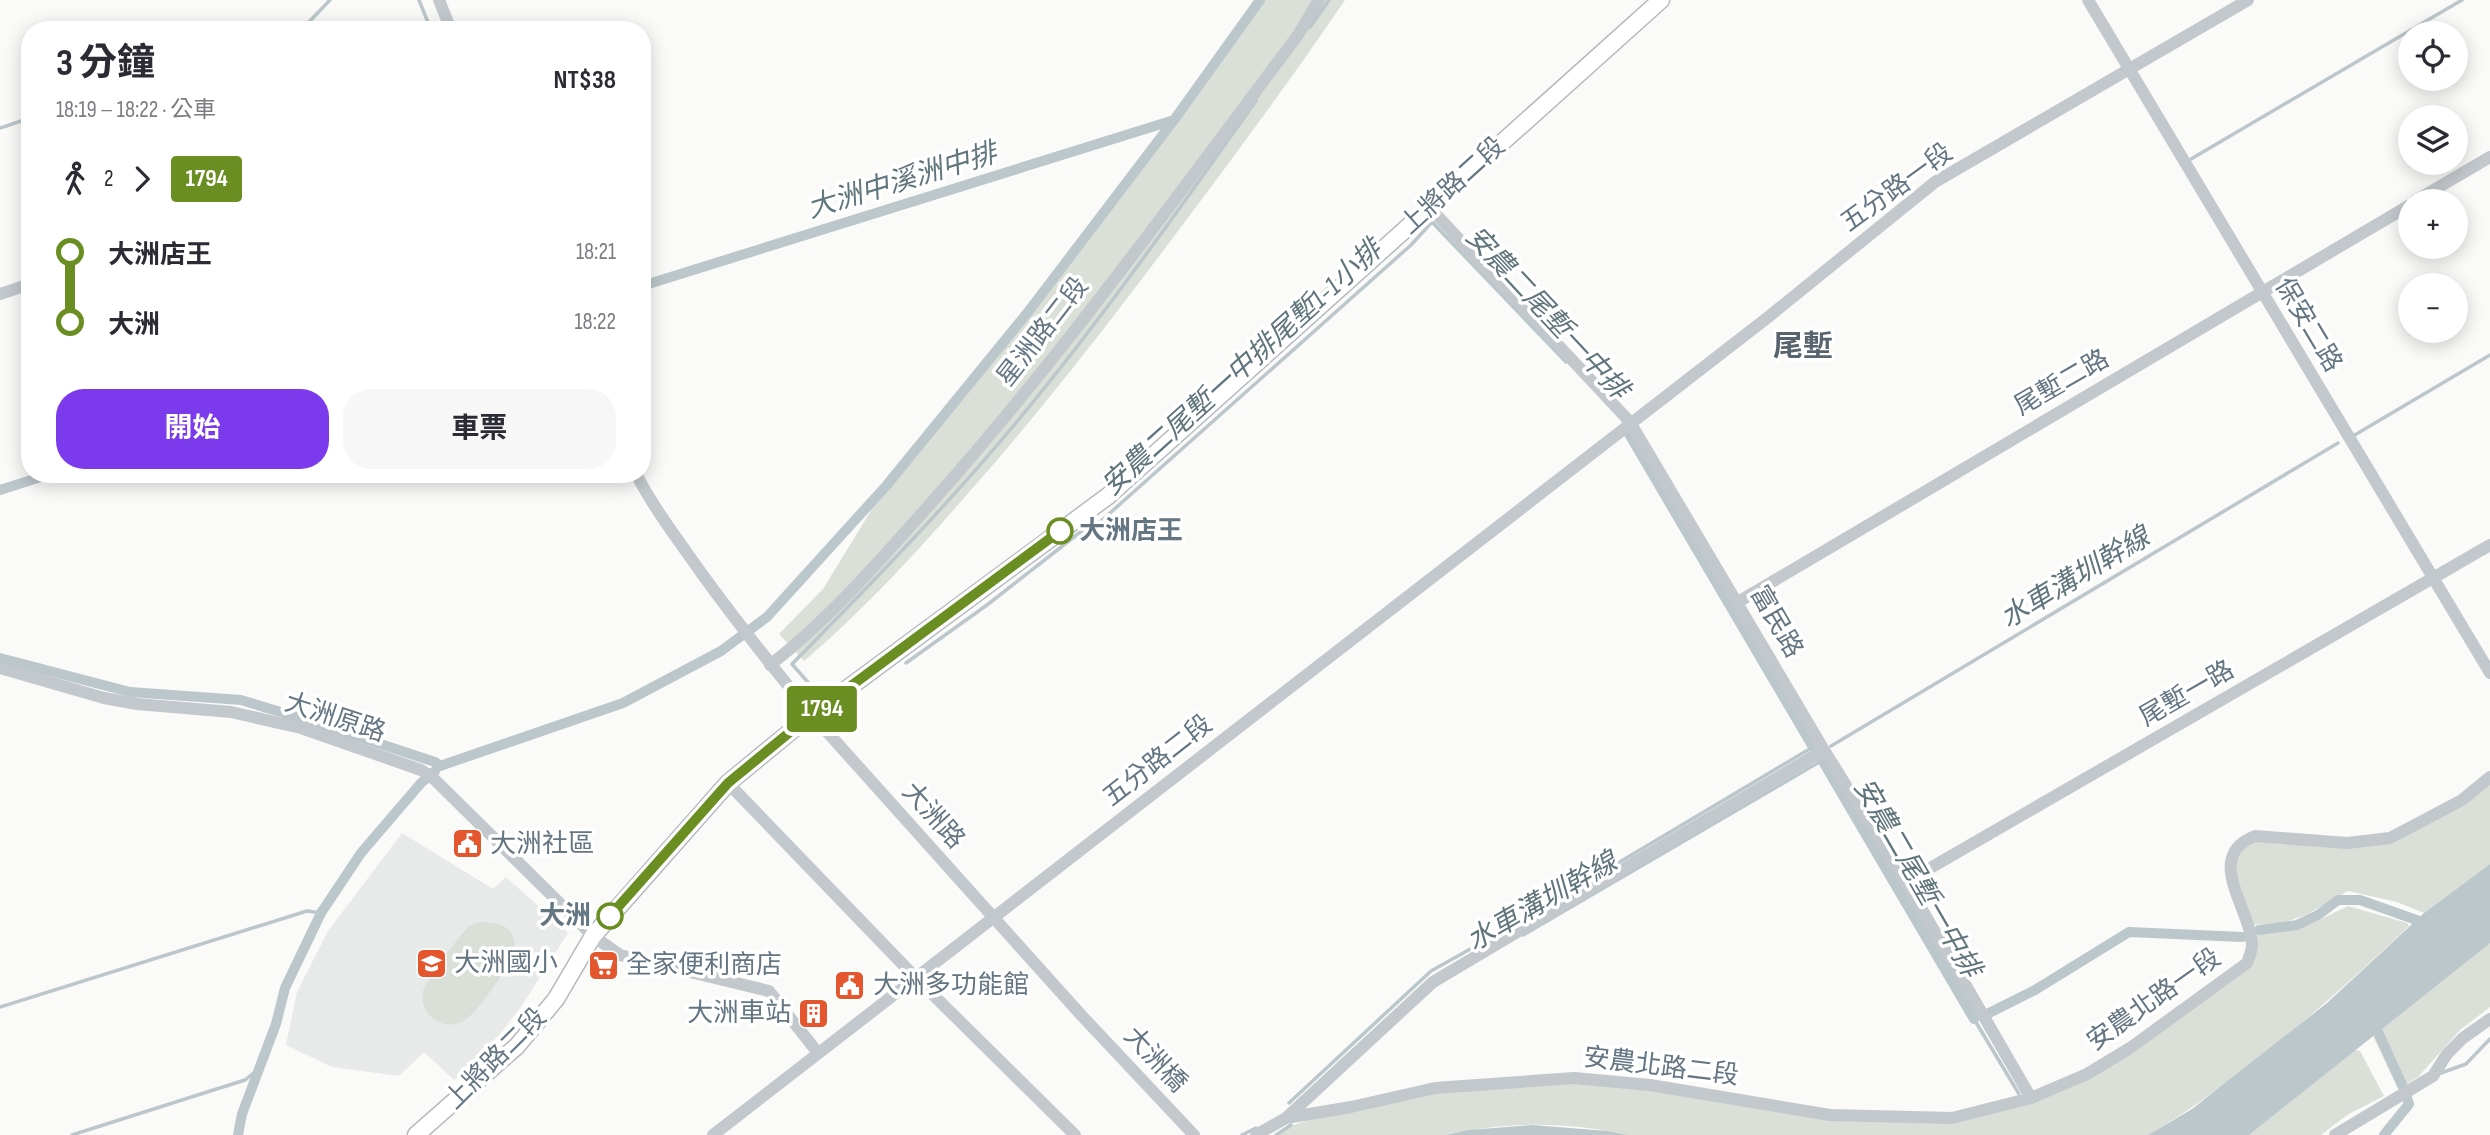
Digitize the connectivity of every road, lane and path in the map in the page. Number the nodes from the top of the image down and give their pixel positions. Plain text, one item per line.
1 (439, 0) edge
2 (1319, 0) edge
3 (1661, 0) edge
4 (2088, 0) edge
5 (2248, 0) edge
6 (447, 21) edge
7 (2130, 70) junction
8 (2490, 157) edge
9 (2435, 189) edge
10 (1430, 208) junction
11 (2398, 212) edge
12 (21, 287) edge
13 (2262, 292) junction
14 (0, 294) edge
15 (1630, 422) junction
16 (641, 483) edge
17 (2490, 545) edge
18 (2434, 578) junction
19 (1738, 602) junction
20 (771, 665) junction
21 (0, 668) edge
22 (2490, 673) edge
23 (812, 716) junction
24 (1824, 750) junction
25 (2490, 777) edge
26 (728, 783) junction
27 (1906, 883) junction
28 (994, 917) junction
29 (593, 936) junction
30 (915, 977) junction
31 (1082, 1016) joint
32 (2490, 1019) edge
33 (818, 1053) junction
34 (2031, 1098) junction
35 (1286, 1118) junction
36 (416, 1135) edge
37 (713, 1135) edge
38 (1075, 1135) edge
39 (1195, 1135) edge
40 (1256, 1135) edge
41 (2336, 1135) edge

1 - 6 street
2 - 20 street, 星洲路二段
3 - 10 main road, 上將路二段
4 - 7 street, 保安二路
5 - 7 street, 五分路一段
7 - 13 street, 保安二路
7 - 15 street, 五分路一段
8 - 9 street
10 - 15 street, 富民路
10 - 23 main road, 上將路二段
11 - 13 street, 尾塹二路
12 - 14 street
13 - 18 street, 保安二路
13 - 19 street, 尾塹二路
15 - 19 street, 富民路
15 - 28 street, 五分路二段
16 - 20 street, 大洲路
17 - 18 street, 尾塹一路
18 - 22 street, 保安二路
18 - 27 street, 尾塹一路
19 - 24 street, 富民路
20 - 23 street, 大洲路
21 - 29 street, 大洲原路
23 - 26 main road, 上將路二段
23 - 28 street, 大洲路
24 - 27 street, 富民路
24 - 35 street
25 - 34 street, 安農北路一段
26 - 29 main road, 上將路二段
26 - 30 street
27 - 34 street, 富民路
28 - 30 street, 五分路二段
28 - 31 street, 大洲路
29 - 33 street
29 - 36 main road, 上將路二段
30 - 33 street, 五分路二段
30 - 38 street
31 - 39 street, 大洲橋
32 - 41 street
33 - 37 street, 五分路二段
34 - 35 street, 安農北路二段
35 - 40 street

